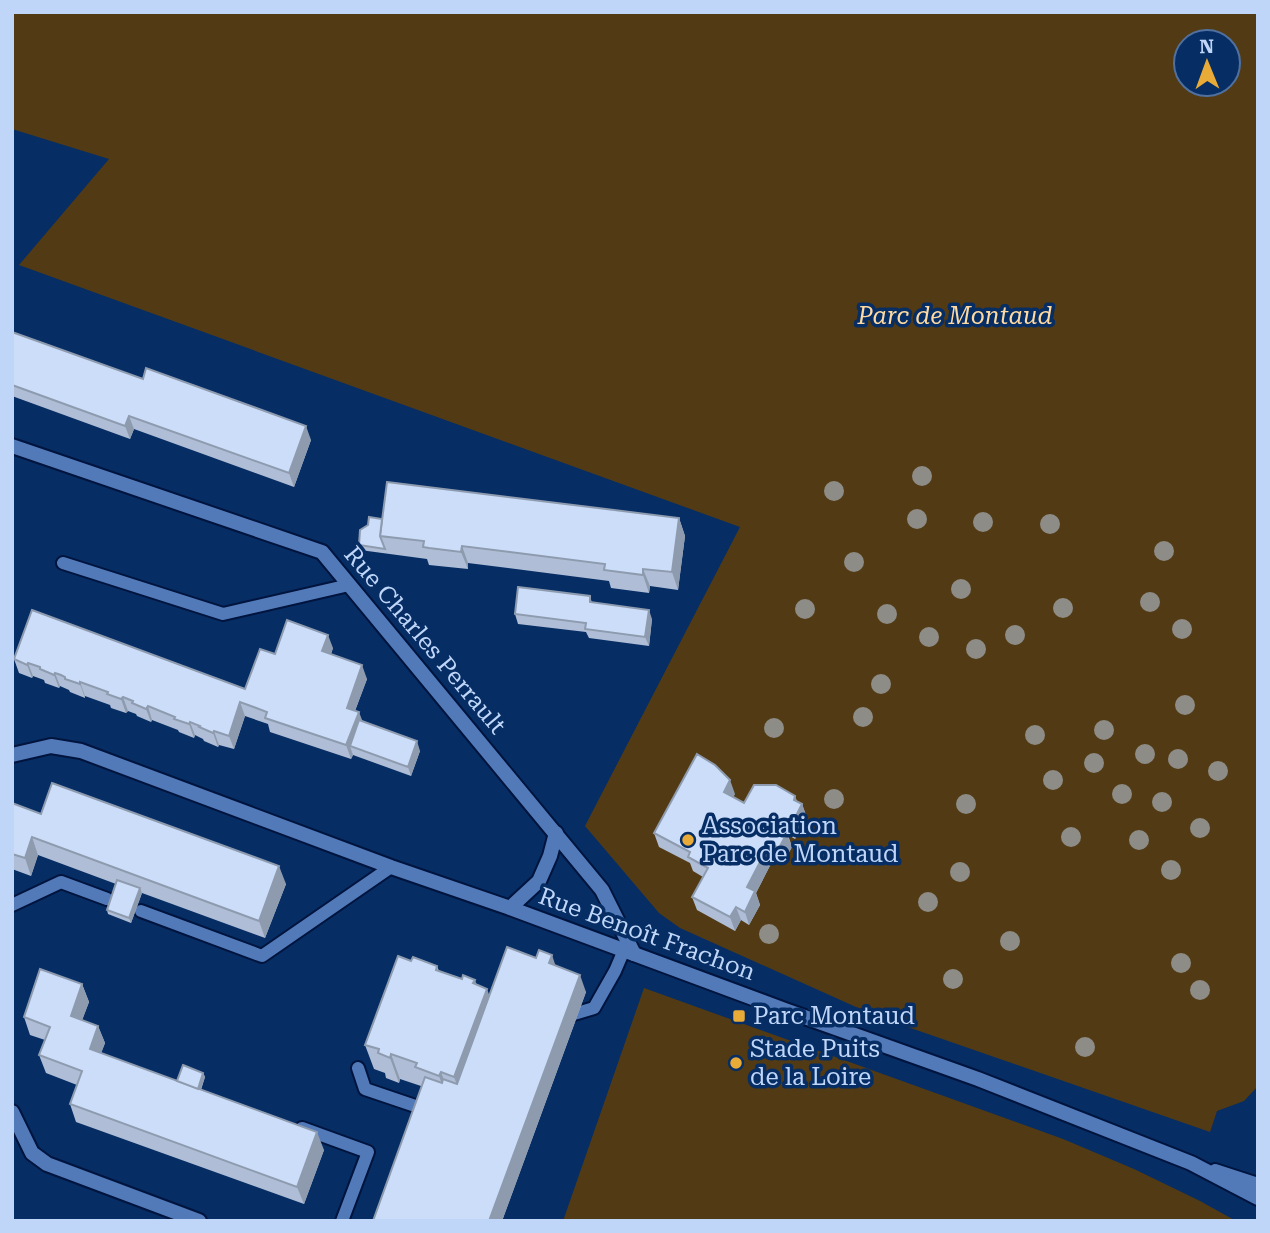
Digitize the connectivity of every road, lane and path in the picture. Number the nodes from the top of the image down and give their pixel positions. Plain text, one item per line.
1 (12, 446) edge
2 (63, 564) dead end
3 (349, 585) junction
4 (12, 755) edge
5 (556, 833) junction
6 (391, 867) junction
7 (107, 899) edge
8 (12, 905) edge
9 (510, 908) junction
10 (141, 911) dead end
11 (629, 952) junction
12 (556, 1020) edge
13 (358, 1068) dead end
14 (12, 1112) edge
15 (444, 1116) edge
16 (291, 1124) edge
17 (1191, 1163) junction
18 (1258, 1184) edge
19 (1258, 1198) edge
20 (199, 1221) edge
21 (342, 1221) edge

1 - 3 street, Rue Charles Perrault
2 - 3 lane
3 - 5 street, Rue Charles Perrault
4 - 6 street, Rue Benoît Frachon
5 - 9 street
5 - 11 street, Rue Charles Perrault
6 - 9 street, Rue Benoît Frachon
6 - 10 lane
7 - 8 lane
9 - 11 street, Rue Benoît Frachon
11 - 12 lane
11 - 17 street, Rue Benoît Frachon
13 - 15 lane
14 - 20 street
16 - 21 lane
17 - 18 lane
17 - 19 street, Rue Benoît Frachon

